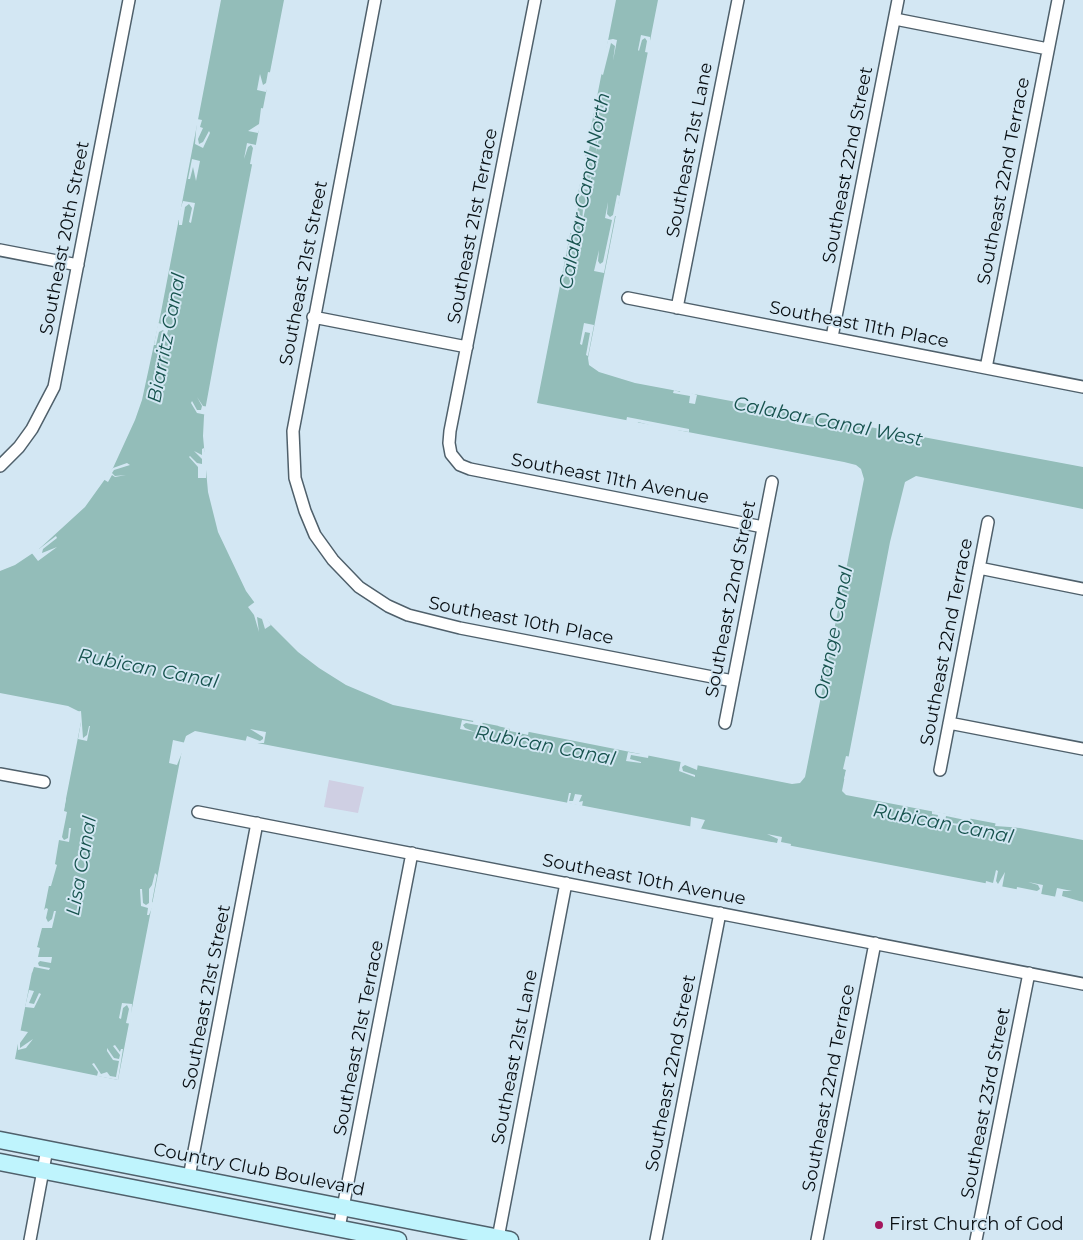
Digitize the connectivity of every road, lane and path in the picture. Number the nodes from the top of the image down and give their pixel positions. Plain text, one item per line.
1 (129, 0) edge
2 (376, 0) edge
3 (535, 0) edge
4 (738, 0) edge
5 (898, 0) edge
6 (1058, 0) edge
7 (894, 19) junction
8 (1048, 49) junction
9 (0, 250) edge
10 (78, 265) junction
11 (628, 298) dead end
12 (677, 308) junction
13 (313, 317) junction
14 (832, 337) junction
15 (467, 348) junction
16 (986, 368) junction
17 (1083, 387) edge
18 (454, 458) joint
19 (0, 466) edge
20 (772, 482) dead end
21 (988, 522) dead end
22 (763, 526) junction
23 (324, 549) joint
24 (979, 568) junction
25 (1083, 589) edge
26 (733, 681) junction
27 (725, 723) dead end
28 (948, 723) junction
29 (1083, 749) edge
30 (940, 770) dead end
31 (0, 774) edge
32 (44, 782) dead end
33 (198, 812) dead end
34 (258, 823) junction
35 (412, 854) junction
36 (566, 883) junction
37 (720, 913) junction
38 (875, 943) junction
39 (1029, 973) junction
40 (1083, 984) edge
41 (0, 1140) edge
42 (48, 1149) junction
43 (0, 1162) edge
44 (43, 1170) junction
45 (189, 1177) junction
46 (343, 1207) junction
47 (339, 1228) junction
48 (504, 1239) edge
49 (30, 1240) edge
50 (398, 1240) edge
51 (656, 1240) edge
52 (817, 1240) edge
53 (976, 1240) edge

1 - 10 street, Southeast 20th Street
2 - 13 street, Southeast 21st Street
3 - 15 street, Southeast 21st Terrace
4 - 12 street, Southeast 21st Lane
5 - 7 street, Southeast 22nd Street
6 - 8 street, Southeast 22nd Terrace
7 - 8 street
7 - 14 street, Southeast 22nd Street
8 - 16 street, Southeast 22nd Terrace
9 - 10 street
10 - 19 street, Southeast 20th Street
11 - 12 street, Southeast 11th Place
12 - 14 street, Southeast 11th Place
13 - 15 street
13 - 23 street, Southeast 21st Street
14 - 16 street, Southeast 11th Place
15 - 18 street, Southeast 21st Terrace
16 - 17 street, Southeast 11th Place
18 - 22 street, Southeast 11th Avenue
20 - 22 street, Southeast 22nd Street
21 - 24 street, Southeast 22nd Terrace
22 - 26 street, Southeast 22nd Street
23 - 26 street, Southeast 10th Place
24 - 25 street
24 - 28 street, Southeast 22nd Terrace
26 - 27 street, Southeast 22nd Street
28 - 29 street
28 - 30 street, Southeast 22nd Terrace
31 - 32 street
33 - 34 street, Southeast 10th Avenue
34 - 35 street, Southeast 10th Avenue
34 - 45 street, Southeast 21st Street
35 - 36 street, Southeast 10th Avenue
35 - 46 street, Southeast 21st Terrace
36 - 37 street, Southeast 10th Avenue
36 - 48 street, Southeast 21st Lane
37 - 38 street, Southeast 10th Avenue
37 - 51 street, Southeast 22nd Street
38 - 39 street, Southeast 10th Avenue
38 - 52 street, Southeast 22nd Terrace
39 - 40 street, Southeast 10th Avenue
39 - 53 street, Southeast 23rd Street
41 - 42 main road, Country Club Boulevard
42 - 44 street
42 - 45 main road, Country Club Boulevard
43 - 44 main road
44 - 47 main road
44 - 49 street
45 - 46 main road, Country Club Boulevard
46 - 47 street, Southeast 21st Terrace
46 - 48 main road, Country Club Boulevard
47 - 50 main road

